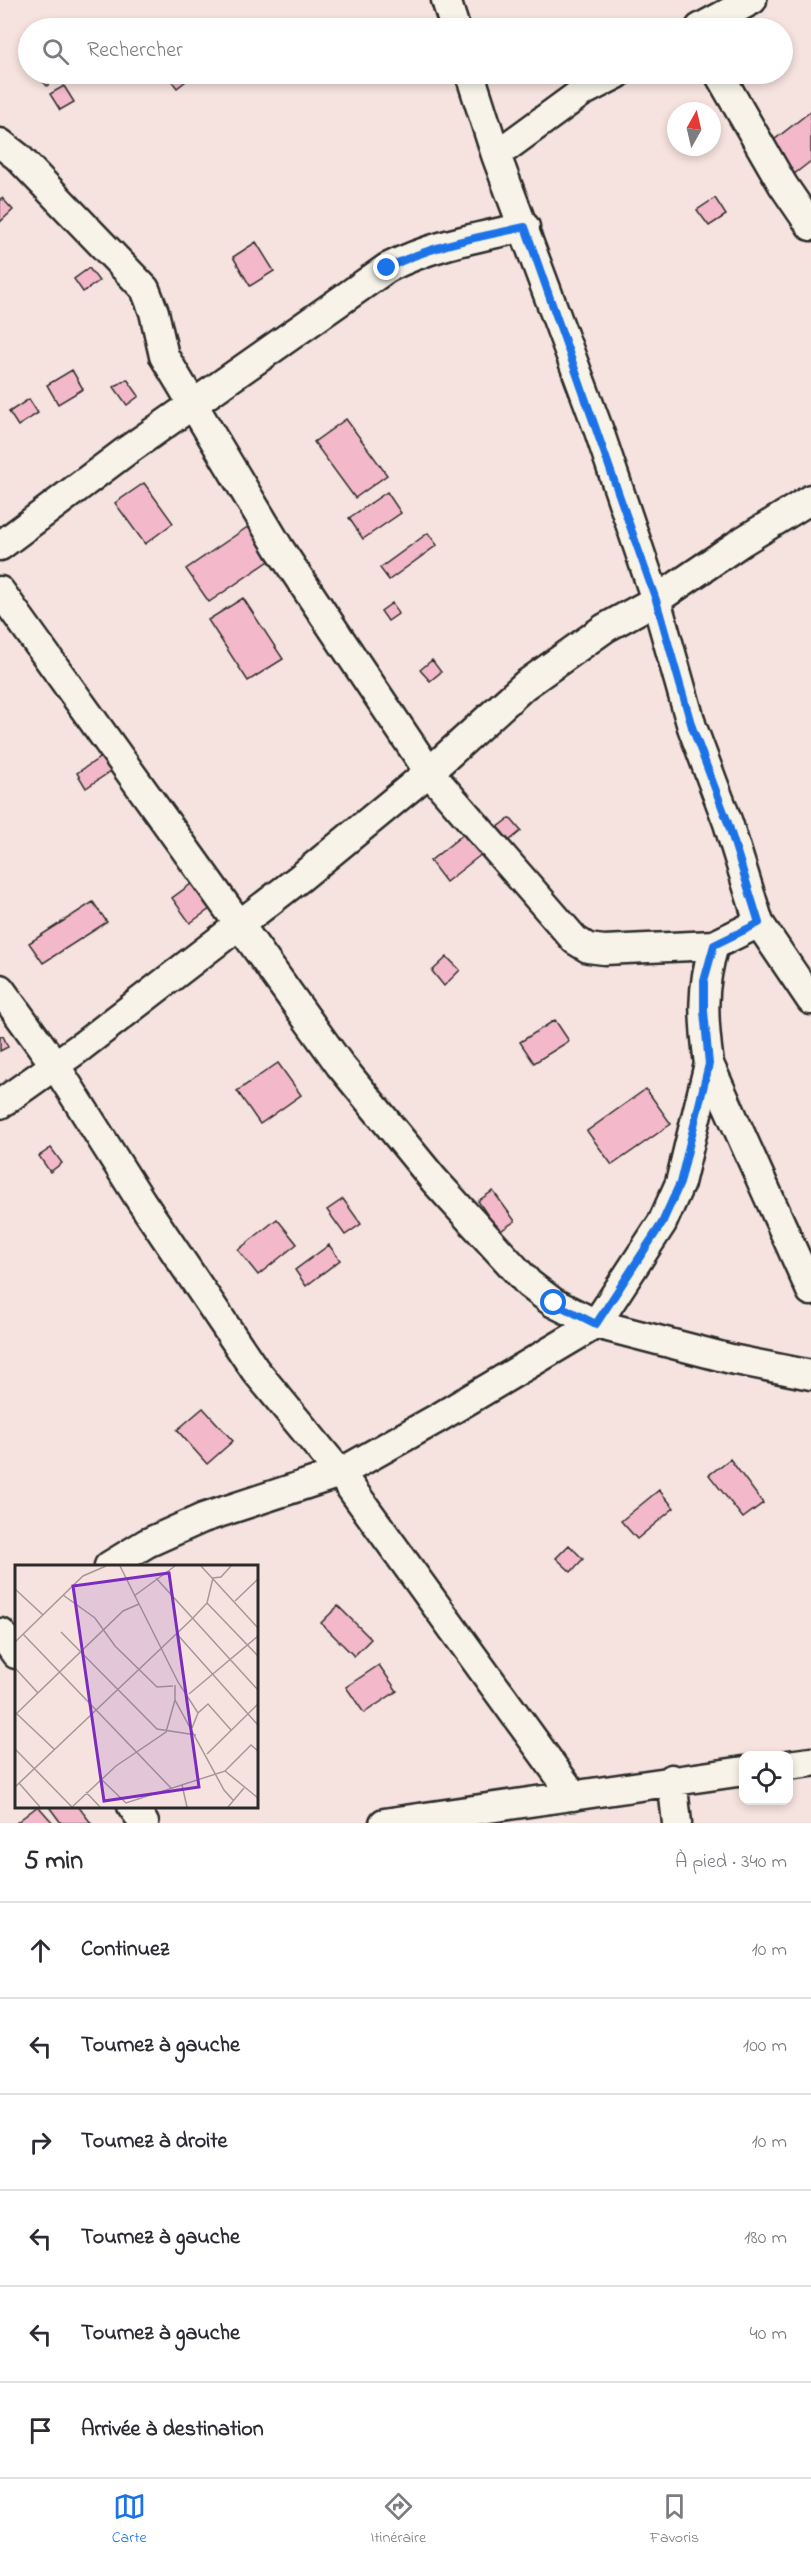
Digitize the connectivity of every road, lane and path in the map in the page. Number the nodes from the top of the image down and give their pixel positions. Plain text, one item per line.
1 (446, 0) edge
2 (752, 0) edge
3 (452, 18) edge
4 (719, 18) edge
5 (473, 84) edge
6 (598, 84) edge
7 (725, 84) edge
8 (0, 143) edge
9 (496, 155) junction
10 (811, 226) edge
11 (525, 227) junction
12 (193, 404) junction
13 (807, 509) edge
14 (0, 546) edge
15 (0, 591) edge
16 (656, 600) junction
17 (429, 772) junction
18 (759, 923) junction
19 (238, 926) junction
20 (714, 945) junction
21 (0, 989) edge
22 (811, 1000) edge
23 (709, 1064) junction
24 (55, 1065) junction
25 (0, 1104) edge
26 (811, 1291) edge
27 (596, 1324) junction
28 (811, 1375) edge
29 (340, 1473) junction
30 (111, 1565) edge
31 (15, 1625) edge
32 (0, 1634) edge
33 (15, 1653) edge
34 (811, 1762) edge
35 (793, 1764) edge
36 (739, 1772) edge
37 (672, 1779) junction
38 (574, 1796) junction
39 (133, 1808) edge
40 (144, 1823) edge
41 (384, 1823) edge
42 (677, 1823) edge

1 - 3 street
2 - 4 street
5 - 9 street
6 - 9 street
7 - 10 street
8 - 12 street
9 - 11 street
11 - 12 street
11 - 16 street
12 - 14 street
12 - 17 street
13 - 16 street
15 - 19 street
16 - 17 street
16 - 18 street
17 - 19 street
17 - 20 street
18 - 20 street
18 - 22 street
19 - 24 street
19 - 27 street
20 - 23 street
21 - 24 street
23 - 26 street
23 - 27 street
24 - 25 street
24 - 29 street
27 - 28 street
27 - 29 street
29 - 30 street
29 - 38 street
31 - 32 street
32 - 33 street
34 - 35 street
36 - 37 street
37 - 38 street
37 - 42 street
38 - 41 street
39 - 40 street

